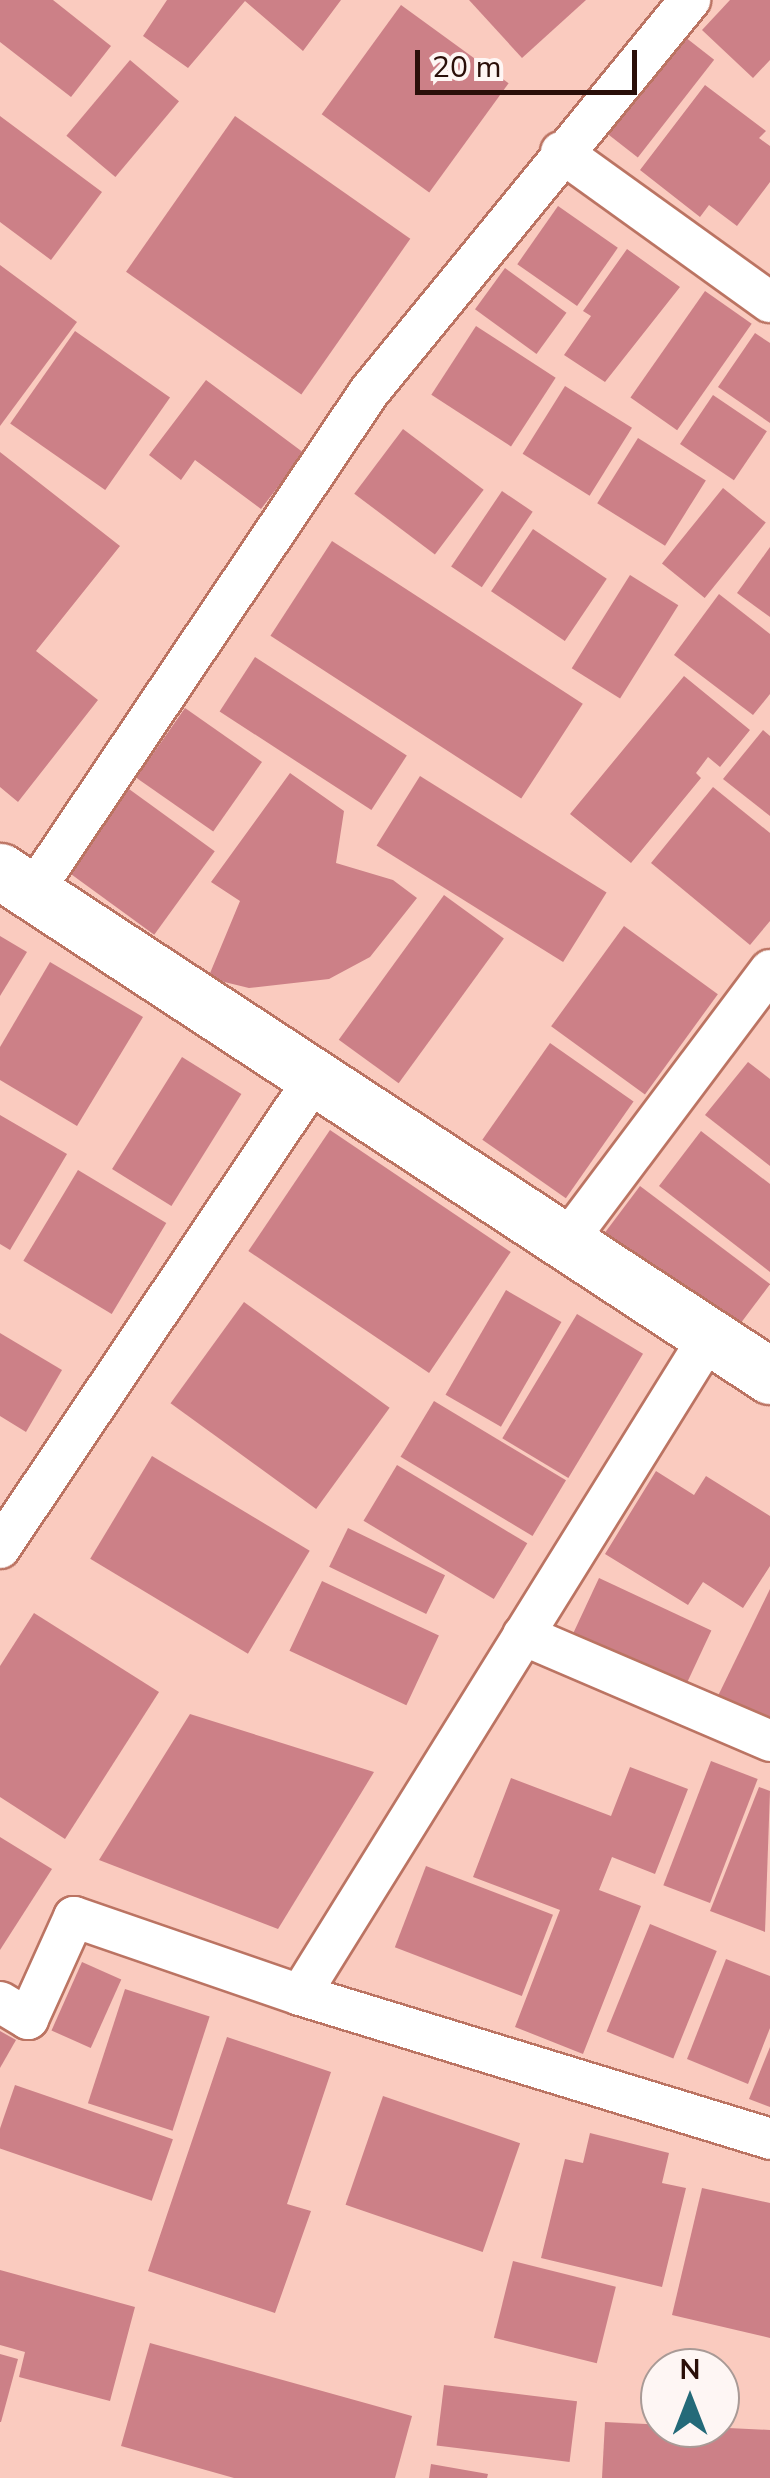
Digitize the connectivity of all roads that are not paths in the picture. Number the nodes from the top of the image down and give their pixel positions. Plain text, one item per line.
1 (690, 0) edge
2 (561, 152) junction
3 (770, 302) edge
4 (16, 882) edge
5 (770, 970) edge
6 (317, 1075) junction
7 (566, 1242) junction
8 (709, 1337) junction
9 (770, 1376) edge
10 (0, 1548) edge
11 (523, 1635) junction
12 (770, 1741) edge
13 (300, 1995) junction
14 (0, 2002) edge
15 (770, 2139) edge

1 - 2 lane
2 - 3 lane
2 - 4 lane
4 - 6 street
5 - 7 lane
6 - 7 street
6 - 10 lane
7 - 8 street
8 - 9 street
8 - 11 lane
11 - 12 lane
11 - 13 lane
13 - 14 lane
13 - 15 lane

